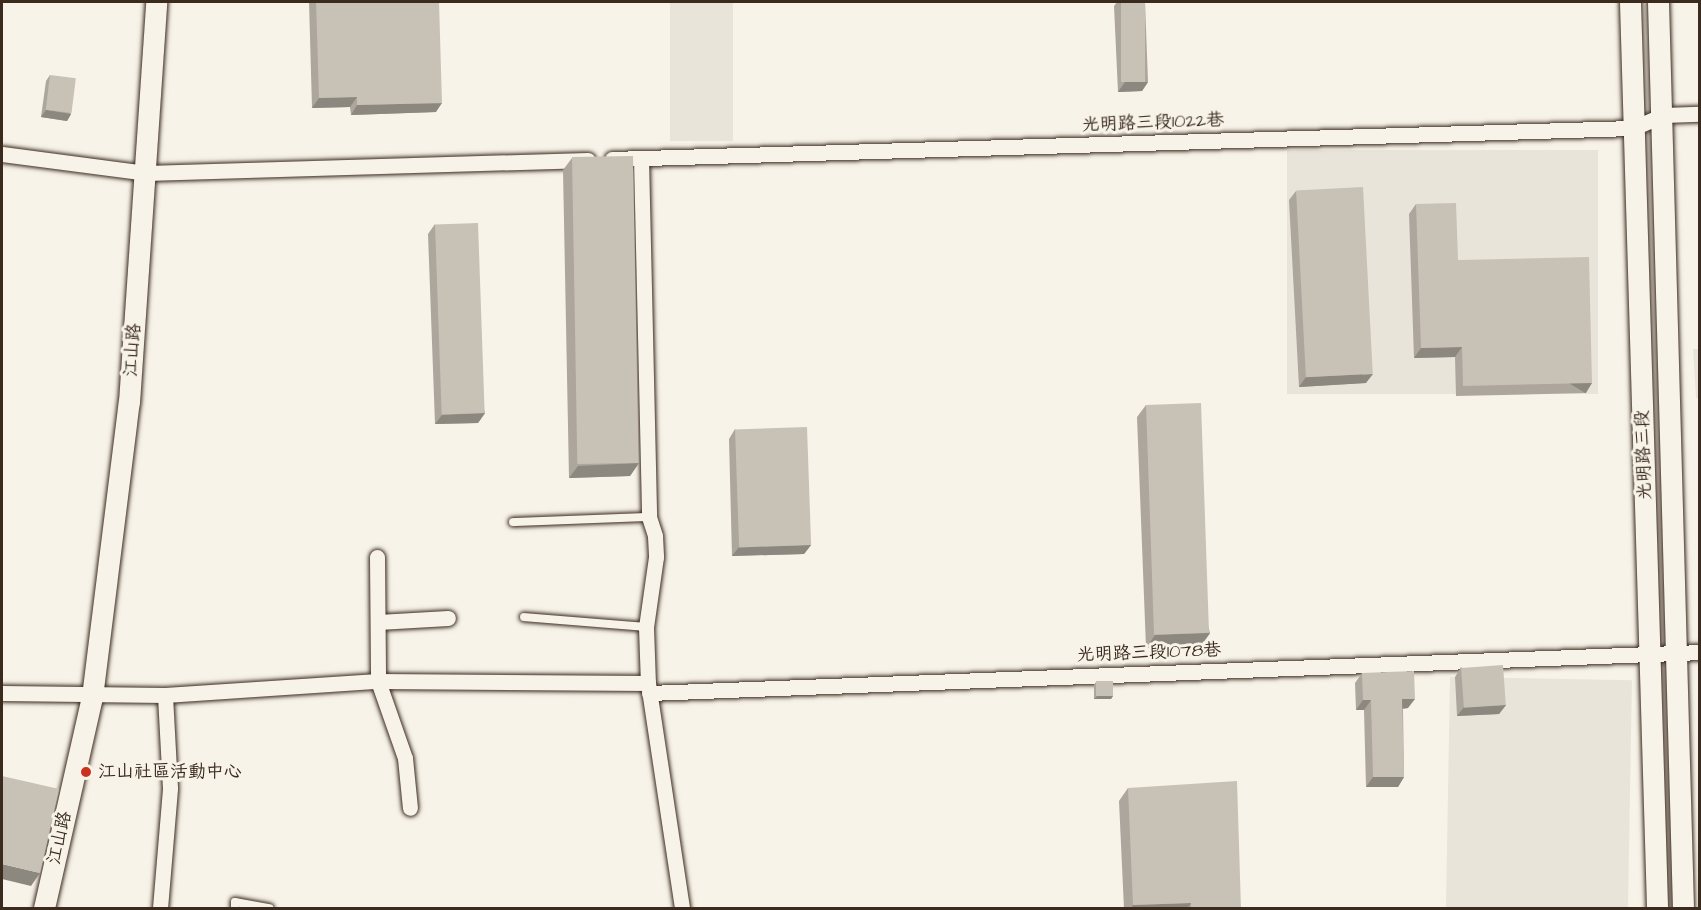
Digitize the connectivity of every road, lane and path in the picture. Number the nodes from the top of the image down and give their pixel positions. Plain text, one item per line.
1 (156, 2) edge
2 (1630, 2) edge
3 (1658, 2) edge
4 (1700, 114) edge
5 (1664, 115) junction
6 (1633, 128) junction
7 (2, 154) edge
8 (641, 158) junction
9 (146, 173) junction
10 (649, 517) junction
11 (513, 522) dead end
12 (377, 557) dead end
13 (524, 617) dead end
14 (448, 618) dead end
15 (378, 622) junction
16 (646, 627) junction
17 (1675, 652) junction
18 (1700, 652) edge
19 (1651, 653) junction
20 (378, 681) junction
21 (648, 688) junction
22 (2, 693) edge
23 (165, 695) junction
24 (92, 697) junction
25 (410, 808) dead end
26 (44, 909) edge
27 (160, 909) edge
28 (235, 909) edge
29 (269, 909) edge
30 (682, 909) edge
31 (1657, 909) edge
32 (1683, 909) edge

1 - 9 street, 江山路
2 - 6 street, 光明路三段
3 - 5 street, 光明路三段
4 - 5 street
5 - 6 street, 光明路三段1022巷
5 - 17 street, 光明路三段
6 - 8 street, 光明路三段1022巷
6 - 19 street, 光明路三段
7 - 9 street, 光明路三段1022巷
8 - 9 street, 光明路三段1022巷
8 - 10 street
9 - 24 street, 江山路
10 - 11 lane
10 - 16 street
12 - 15 street
13 - 16 lane
14 - 15 street
15 - 20 street
16 - 21 street
17 - 18 street, 光明路三段1078巷
17 - 19 street, 光明路三段1078巷
17 - 32 street, 光明路三段
19 - 21 street, 光明路三段1078巷
19 - 31 street, 光明路三段
20 - 21 street, 光明路三段1078巷
20 - 23 street, 光明路三段1078巷
20 - 25 street
21 - 30 street
22 - 24 street
23 - 24 street, 光明路三段1078巷
23 - 27 street
24 - 26 street, 江山路
28 - 29 lane

